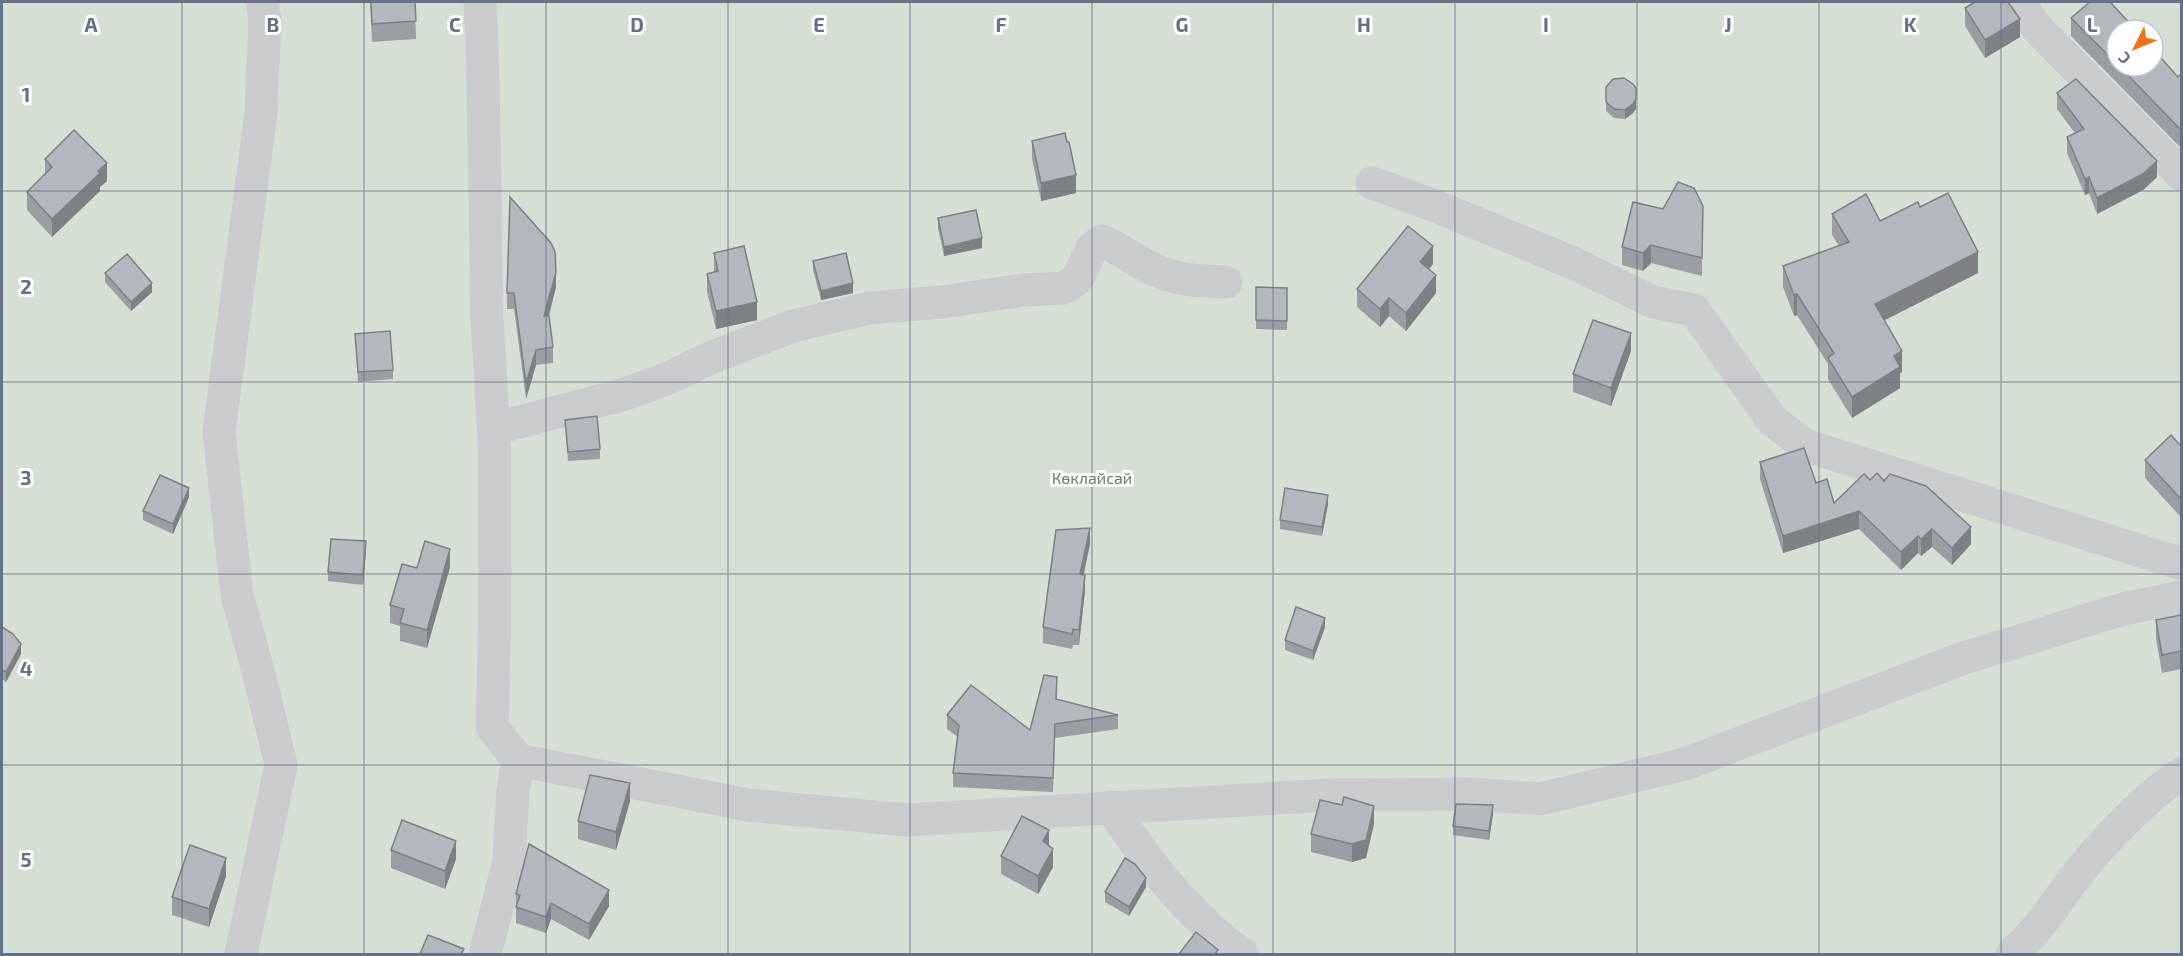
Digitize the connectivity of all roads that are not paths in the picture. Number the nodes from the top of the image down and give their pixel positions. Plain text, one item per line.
1 (262, 2) edge
2 (480, 2) edge
3 (2019, 2) edge
4 (2181, 176) edge
5 (1372, 183) dead end
6 (1226, 282) dead end
7 (493, 429) junction
8 (2181, 564) edge
9 (2181, 597) edge
10 (518, 760) junction
11 (2181, 772) edge
12 (1111, 807) junction
13 (241, 954) edge
14 (485, 954) edge
15 (1242, 954) edge
16 (2012, 954) edge

1 - 13 street
2 - 7 street
3 - 4 street
5 - 8 street
6 - 7 street
7 - 10 street
9 - 12 street
10 - 12 street
10 - 14 street
11 - 16 street
12 - 15 street

